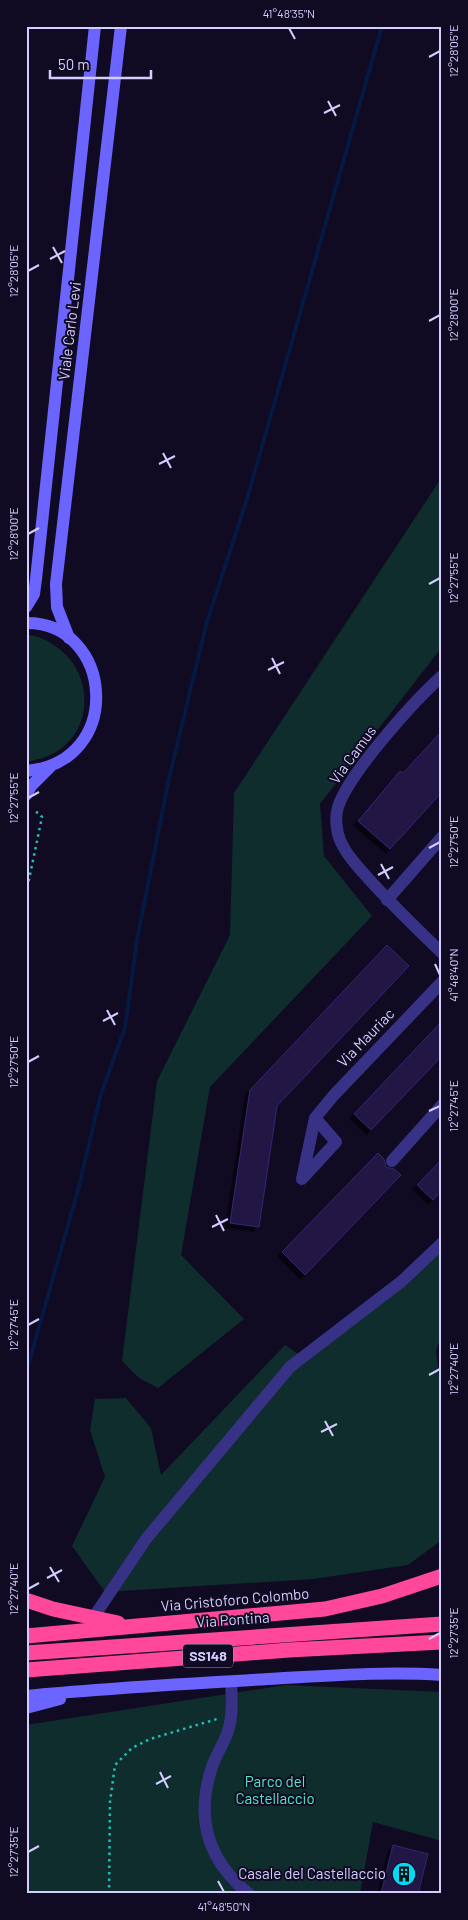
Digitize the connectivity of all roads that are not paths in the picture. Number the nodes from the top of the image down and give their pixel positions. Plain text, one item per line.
1 (95, 26) edge
2 (122, 26) edge
3 (26, 607) edge
4 (26, 623) edge
5 (69, 638) junction
6 (442, 676) edge
7 (52, 766) junction
8 (26, 771) edge
9 (26, 794) edge
10 (442, 837) edge
11 (387, 900) junction
12 (442, 953) edge
13 (442, 982) edge
14 (442, 1105) edge
15 (316, 1118) dead end
16 (392, 1161) dead end
17 (442, 1243) edge
18 (442, 1567) edge
19 (442, 1576) edge
20 (398, 1591) junction
21 (26, 1600) edge
22 (93, 1618) junction
23 (442, 1624) edge
24 (136, 1626) junction
25 (26, 1636) edge
26 (442, 1642) edge
27 (390, 1645) junction
28 (442, 1652) edge
29 (26, 1653) edge
30 (26, 1670) edge
31 (442, 1675) edge
32 (231, 1682) junction
33 (89, 1690) junction
34 (26, 1696) edge
35 (26, 1708) edge
36 (249, 1894) edge

1 - 3 street, Viale Carlo Levi
2 - 5 street, Viale Carlo Levi
4 - 5 street
5 - 7 street
6 - 11 street, Via Camus
7 - 8 street
7 - 9 street
10 - 11 street
11 - 12 street, Via Camus
13 - 15 street, Via Mauriac
14 - 16 street
17 - 22 street
18 - 20 highway
19 - 20 highway, Via Cristoforo Colombo
20 - 24 highway, Via Cristoforo Colombo
21 - 22 highway
22 - 24 highway
23 - 29 highway, Via Pontina / SS148
24 - 25 highway, Via Cristoforo Colombo
26 - 27 highway, SS148
27 - 28 highway
27 - 30 highway, SS148
31 - 32 street
32 - 33 street
32 - 36 street
33 - 34 street
33 - 35 street

